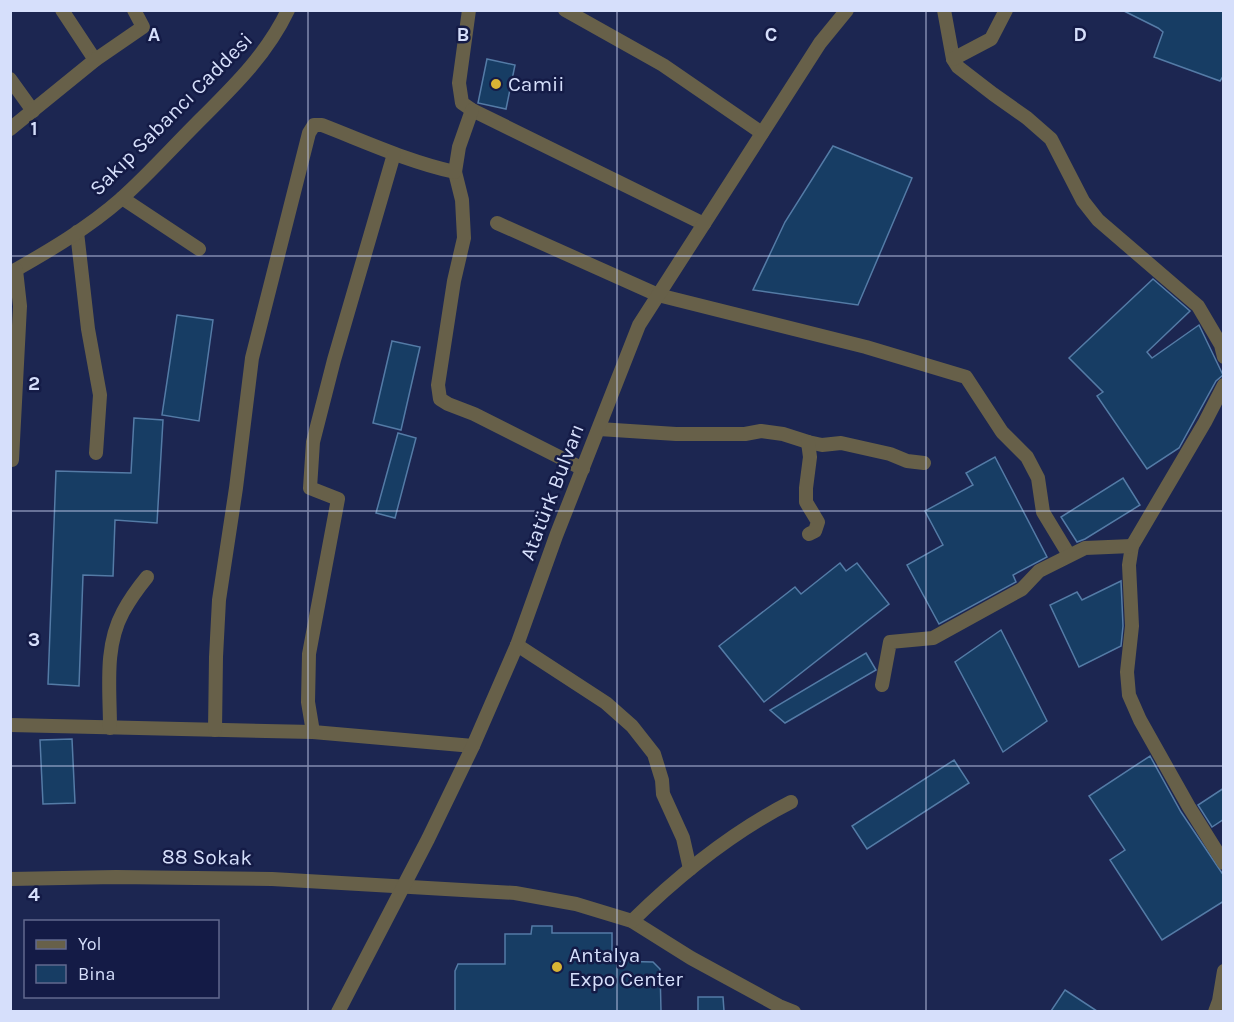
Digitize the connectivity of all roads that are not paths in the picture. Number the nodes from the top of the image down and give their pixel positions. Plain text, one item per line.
1 (62, 10) edge
2 (134, 10) edge
3 (288, 10) edge
4 (469, 10) edge
5 (565, 10) edge
6 (847, 10) edge
7 (944, 10) edge
8 (1006, 10) edge
9 (954, 59) junction
10 (95, 60) junction
11 (10, 79) edge
12 (472, 110) junction
13 (33, 111) junction
14 (10, 129) edge
15 (762, 133) junction
16 (394, 154) junction
17 (455, 172) junction
18 (122, 198) junction
19 (497, 223) dead end
20 (704, 224) junction
21 (77, 231) junction
22 (199, 249) dead end
23 (13, 271) edge
24 (658, 295) junction
25 (1224, 357) edge
26 (1224, 385) edge
27 (599, 429) junction
28 (808, 442) junction
29 (96, 453) dead end
30 (12, 460) dead end
31 (924, 463) dead end
32 (583, 469) junction
33 (809, 534) dead end
34 (1132, 546) junction
35 (1069, 555) junction
36 (147, 577) dead end
37 (517, 645) junction
38 (882, 685) dead end
39 (10, 725) edge
40 (110, 728) junction
41 (215, 729) junction
42 (313, 732) junction
43 (473, 746) junction
44 (791, 802) dead end
45 (1224, 863) edge
46 (690, 869) junction
47 (10, 879) edge
48 (403, 886) junction
49 (632, 921) junction
50 (1224, 970) edge
51 (338, 1011) edge
52 (794, 1011) edge
53 (1215, 1011) edge

1 - 10 street
2 - 10 street
3 - 18 street, Sakıp Sabancı Caddesi
4 - 12 street
5 - 15 street
6 - 15 street, Atatürk Bulvarı
7 - 9 street
8 - 9 street
9 - 25 street
10 - 13 street
11 - 13 street
12 - 17 street
12 - 20 street
13 - 14 street
15 - 20 street, Atatürk Bulvarı
16 - 17 street
16 - 41 street
16 - 42 street
17 - 32 street
18 - 21 street, Sakıp Sabancı Caddesi
18 - 22 street
19 - 24 street
20 - 24 street, Atatürk Bulvarı
21 - 23 street, Sakıp Sabancı Caddesi
21 - 29 street
23 - 30 street
24 - 27 street, Atatürk Bulvarı
24 - 35 street
26 - 34 street
27 - 28 street
27 - 32 street, Atatürk Bulvarı
28 - 31 street
28 - 33 street
32 - 37 street, Atatürk Bulvarı
34 - 35 street
34 - 45 street
35 - 38 street
36 - 40 street
37 - 43 street, Atatürk Bulvarı
37 - 46 street
39 - 40 street
40 - 41 street
41 - 42 street
42 - 43 street
43 - 48 street, Atatürk Bulvarı
44 - 46 street
46 - 49 street
47 - 48 street, 88 Sokak
48 - 49 street, 88 Sokak
48 - 51 street, Atatürk Bulvarı
49 - 52 street, 88 Sokak
50 - 53 street

